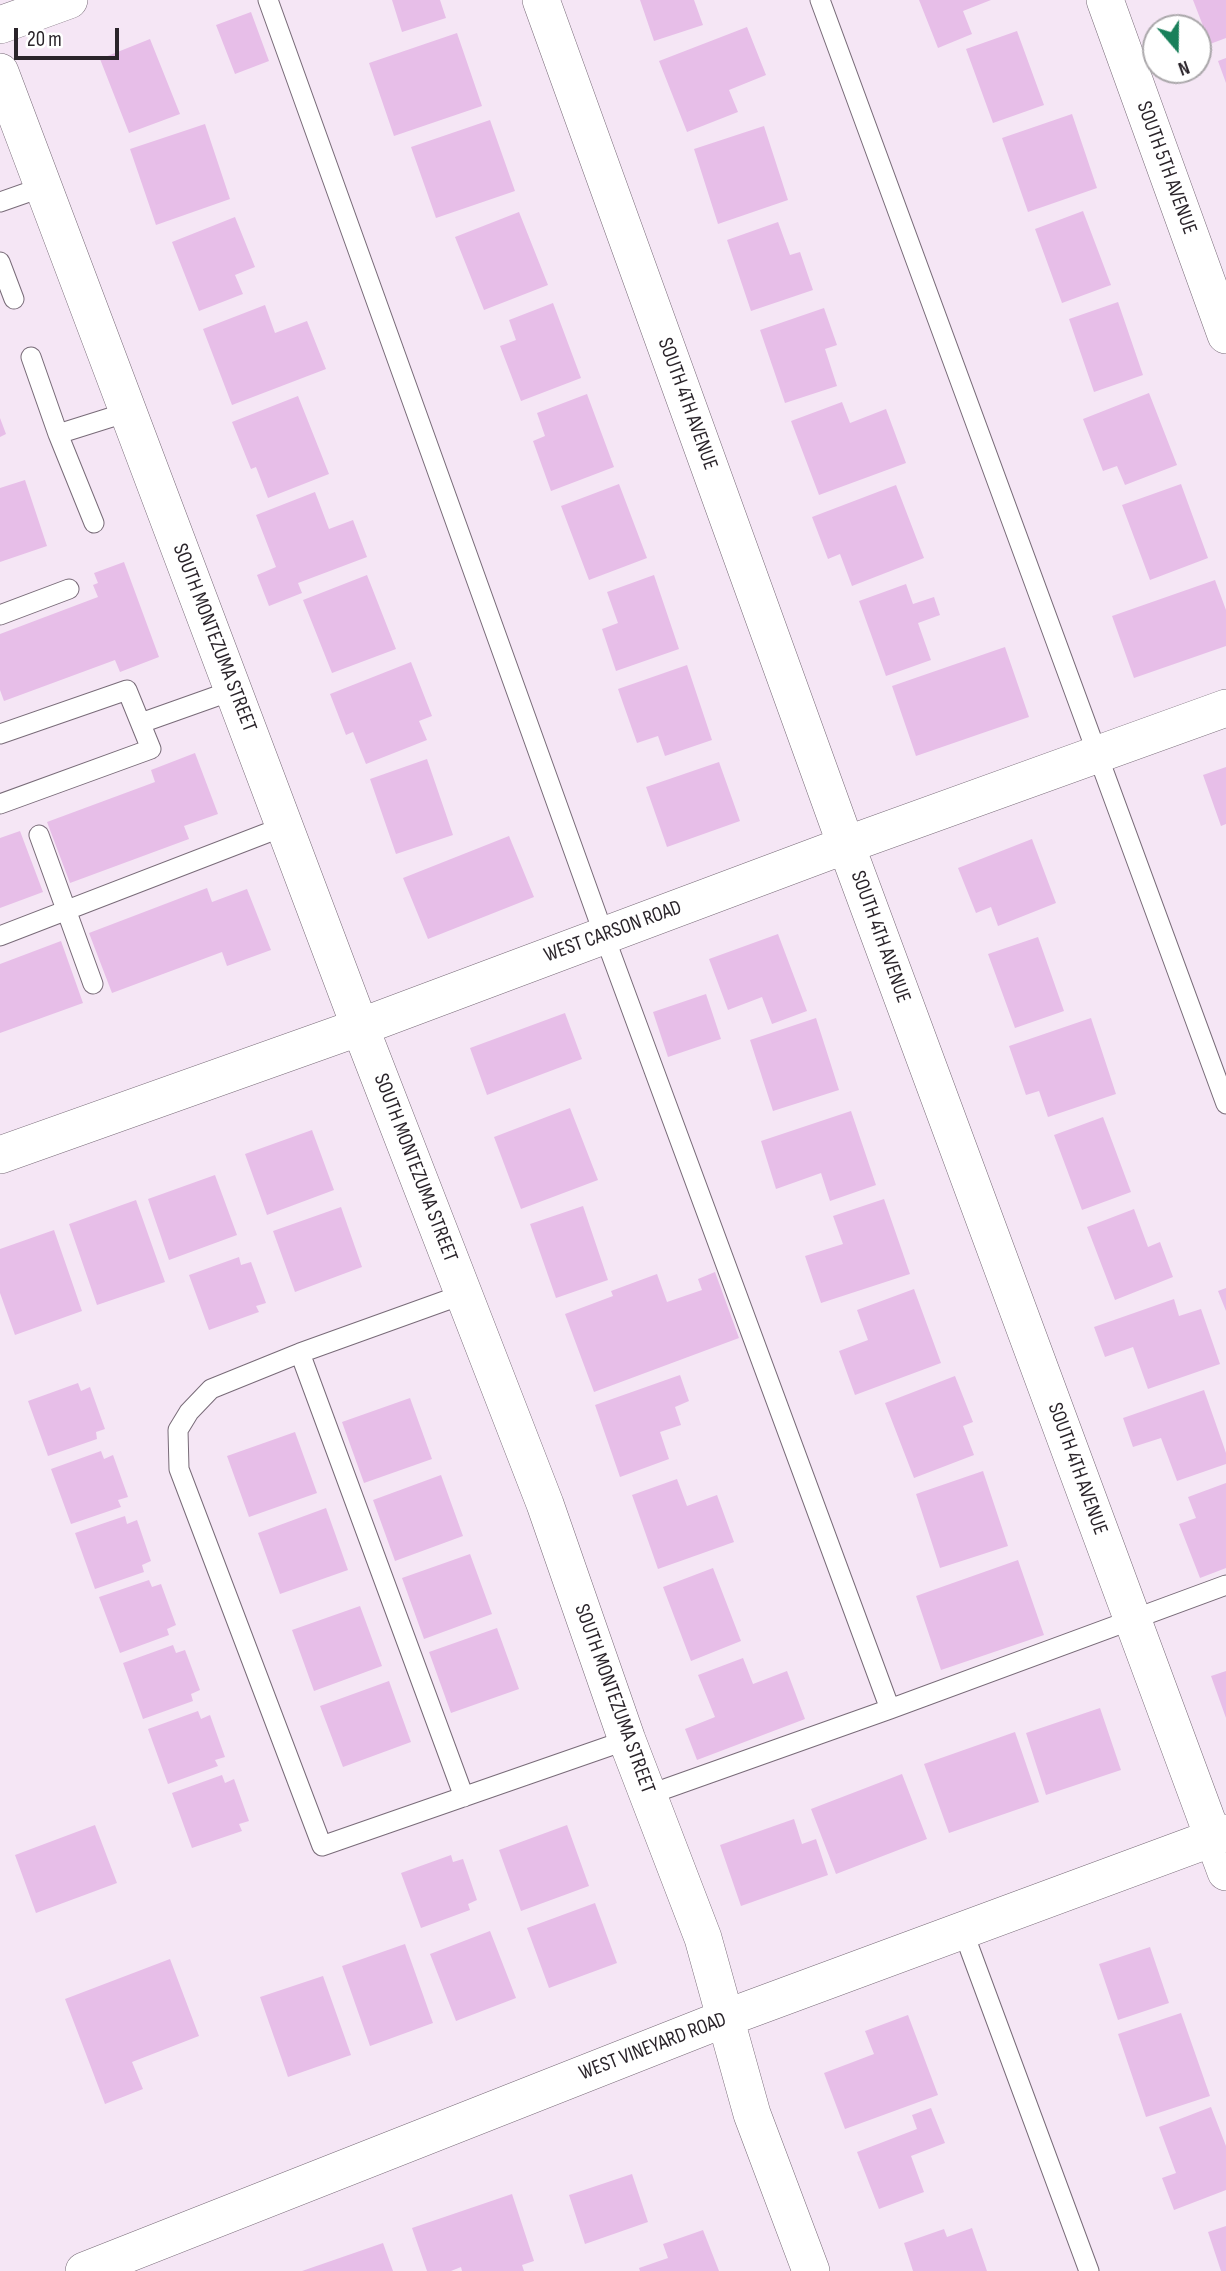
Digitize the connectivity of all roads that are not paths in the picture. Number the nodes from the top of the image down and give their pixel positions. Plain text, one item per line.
1 (69, 0) edge
2 (268, 0) edge
3 (541, 0) edge
4 (820, 0) edge
5 (1105, 0) edge
6 (0, 25) edge
7 (0, 72) edge
8 (43, 187) junction
9 (0, 202) edge
10 (0, 262) edge
11 (14, 299) dead end
12 (1226, 335) edge
13 (31, 357) dead end
14 (128, 412) junction
15 (58, 434) junction
16 (94, 523) dead end
17 (69, 589) dead end
18 (0, 615) edge
19 (234, 690) junction
20 (1226, 708) edge
21 (141, 723) junction
22 (0, 734) edge
23 (1097, 755) junction
24 (0, 804) edge
25 (285, 826) junction
26 (39, 835) dead end
27 (846, 845) junction
28 (66, 911) junction
29 (604, 935) junction
30 (0, 936) edge
31 (93, 984) dead end
32 (360, 1027) junction
33 (1226, 1104) edge
34 (0, 1155) edge
35 (464, 1294) junction
36 (300, 1353) junction
37 (1226, 1585) edge
38 (1133, 1619) junction
39 (890, 1709) junction
40 (627, 1740) junction
41 (648, 1795) junction
42 (464, 1797) junction
43 (1220, 1835) edge
44 (1226, 1872) edge
45 (963, 1931) junction
46 (726, 2018) junction
47 (84, 2271) edge
48 (811, 2271) edge
49 (1088, 2271) edge

1 - 6 street
2 - 29 lane
3 - 27 street, SOUTH 4TH AVENUE
4 - 23 lane
5 - 12 street, SOUTH 5TH AVENUE
7 - 8 street, SOUTH MONTEZUMA STREET
8 - 9 lane
8 - 14 street, SOUTH MONTEZUMA STREET
10 - 11 lane
13 - 15 lane
14 - 15 lane
14 - 19 street, SOUTH MONTEZUMA STREET
15 - 16 lane
17 - 18 lane
19 - 21 lane
19 - 25 street, SOUTH MONTEZUMA STREET
20 - 23 street, WEST CARSON ROAD
21 - 22 lane
21 - 24 lane
23 - 27 street, WEST CARSON ROAD
23 - 33 lane
25 - 28 lane
25 - 32 street, SOUTH MONTEZUMA STREET
26 - 28 lane
27 - 29 street, WEST CARSON ROAD
27 - 38 street, SOUTH 4TH AVENUE
28 - 30 lane
28 - 31 lane
29 - 32 street, WEST CARSON ROAD
29 - 39 lane
32 - 34 street, WEST CARSON ROAD
32 - 35 street, SOUTH MONTEZUMA STREET
35 - 36 lane
35 - 40 street, SOUTH MONTEZUMA STREET
36 - 42 lane
36 - 42 lane
37 - 38 lane
38 - 39 lane
38 - 43 street, SOUTH 4TH AVENUE
39 - 41 lane
40 - 41 street, SOUTH MONTEZUMA STREET
40 - 42 lane
41 - 46 street, SOUTH MONTEZUMA STREET
43 - 44 street, SOUTH 4TH AVENUE
43 - 45 street, WEST VINEYARD ROAD
45 - 46 street, WEST VINEYARD ROAD
45 - 49 lane
46 - 47 street, WEST VINEYARD ROAD
46 - 48 street, SOUTH MONTEZUMA STREET

